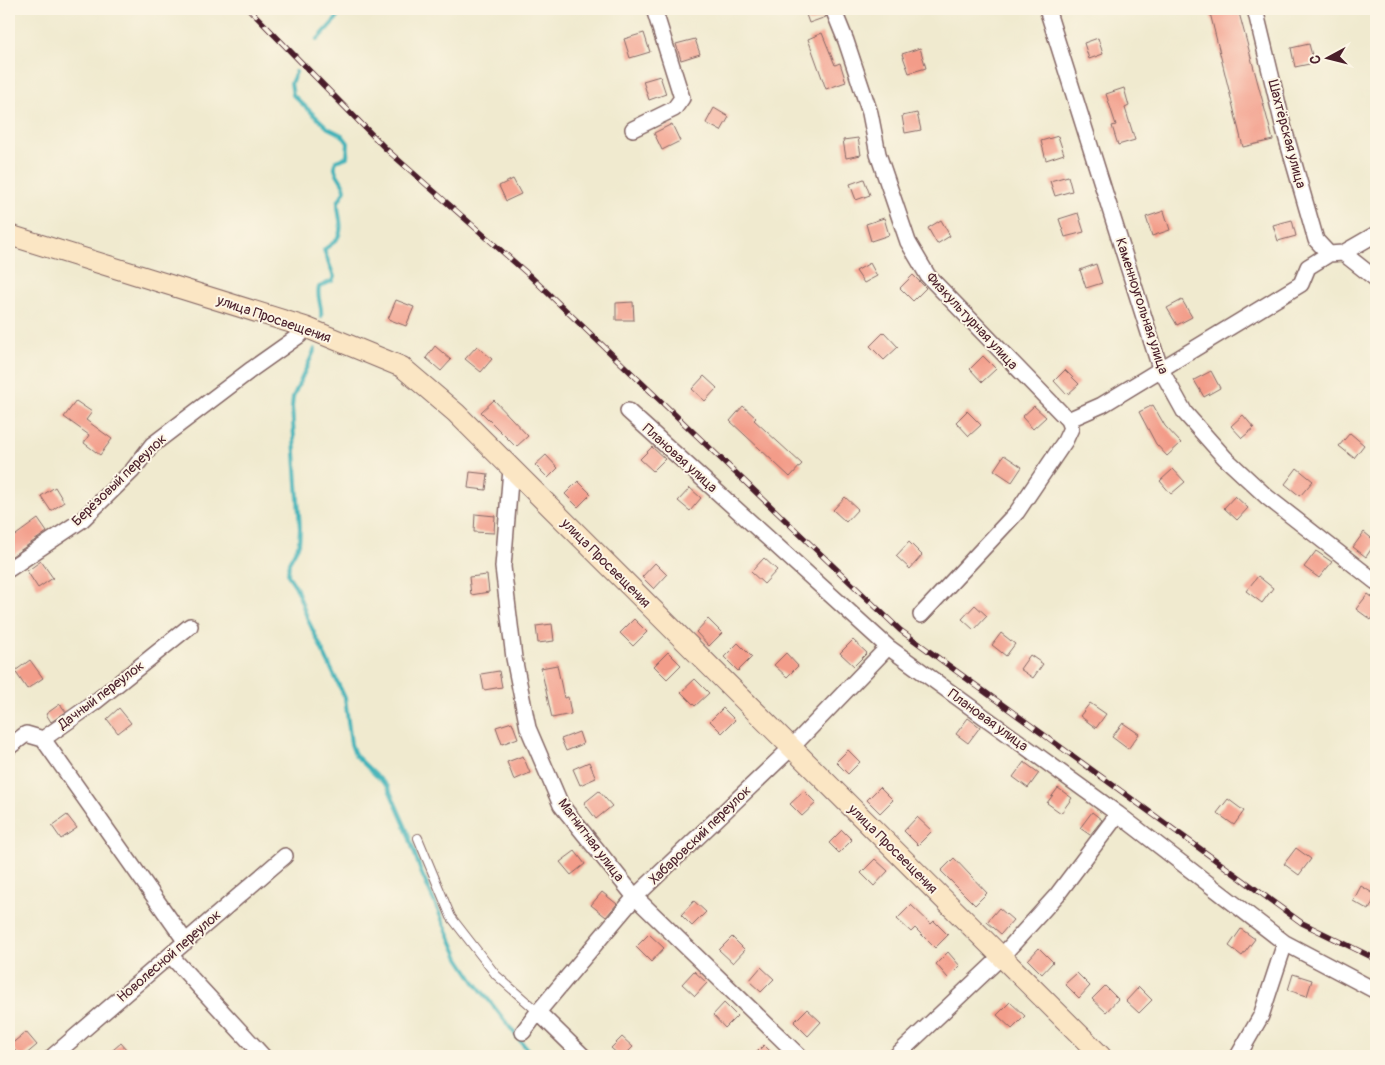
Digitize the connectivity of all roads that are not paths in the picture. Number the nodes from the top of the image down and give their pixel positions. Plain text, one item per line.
1 (654, 9) edge
2 (833, 9) edge
3 (1047, 9) edge
4 (1255, 9) edge
5 (633, 129) dead end
6 (9, 234) edge
7 (1376, 234) edge
8 (1336, 254) junction
9 (1376, 280) edge
10 (300, 335) dead end
11 (1160, 368) junction
12 (628, 411) dead end
13 (1068, 420) junction
14 (510, 469) junction
15 (9, 569) edge
16 (1376, 582) edge
17 (921, 615) dead end
18 (190, 626) dead end
19 (888, 648) junction
20 (43, 739) junction
21 (9, 747) edge
22 (791, 748) junction
23 (1118, 814) junction
24 (418, 838) dead end
25 (285, 856) dead end
26 (635, 897) junction
27 (186, 942) junction
28 (1285, 943) junction
29 (170, 955) junction
30 (1002, 957) junction
31 (1376, 991) edge
32 (538, 1012) junction
33 (523, 1032) dead end
34 (53, 1056) edge
35 (262, 1056) edge
36 (583, 1056) edge
37 (799, 1056) edge
38 (896, 1056) edge
39 (1101, 1056) edge
40 (1238, 1056) edge

1 - 5 street
2 - 13 street, Физкультурная улица
3 - 11 street, Каменноугольная улица
4 - 8 street, Шахтёрская улица
6 - 14 street, улица Просвещения
7 - 8 street
8 - 9 street, Шахтёрская улица
8 - 11 street
10 - 15 street, Берёзовый переулок
11 - 13 street
11 - 16 street, Каменноугольная улица
12 - 19 street, Плановая улица
13 - 17 street
14 - 22 street, улица Просвещения
14 - 26 street, Магнитная улица
18 - 20 street, Дачный переулок
19 - 22 street, Хабаровский переулок
19 - 23 street, Плановая улица
20 - 21 street
20 - 27 street
22 - 26 street, Хабаровский переулок
22 - 30 street, улица Просвещения
23 - 28 street, Плановая улица
23 - 30 street
24 - 32 lane
25 - 27 street, Новолесной переулок
26 - 32 street, Хабаровский переулок
26 - 37 street, Магнитная улица
27 - 29 street, Новолесной переулок
28 - 31 street, Плановая улица
28 - 40 street
29 - 34 street, Новолесной переулок
29 - 35 street
30 - 38 street
30 - 39 street, улица Просвещения
32 - 33 street, Хабаровский переулок
32 - 36 street

